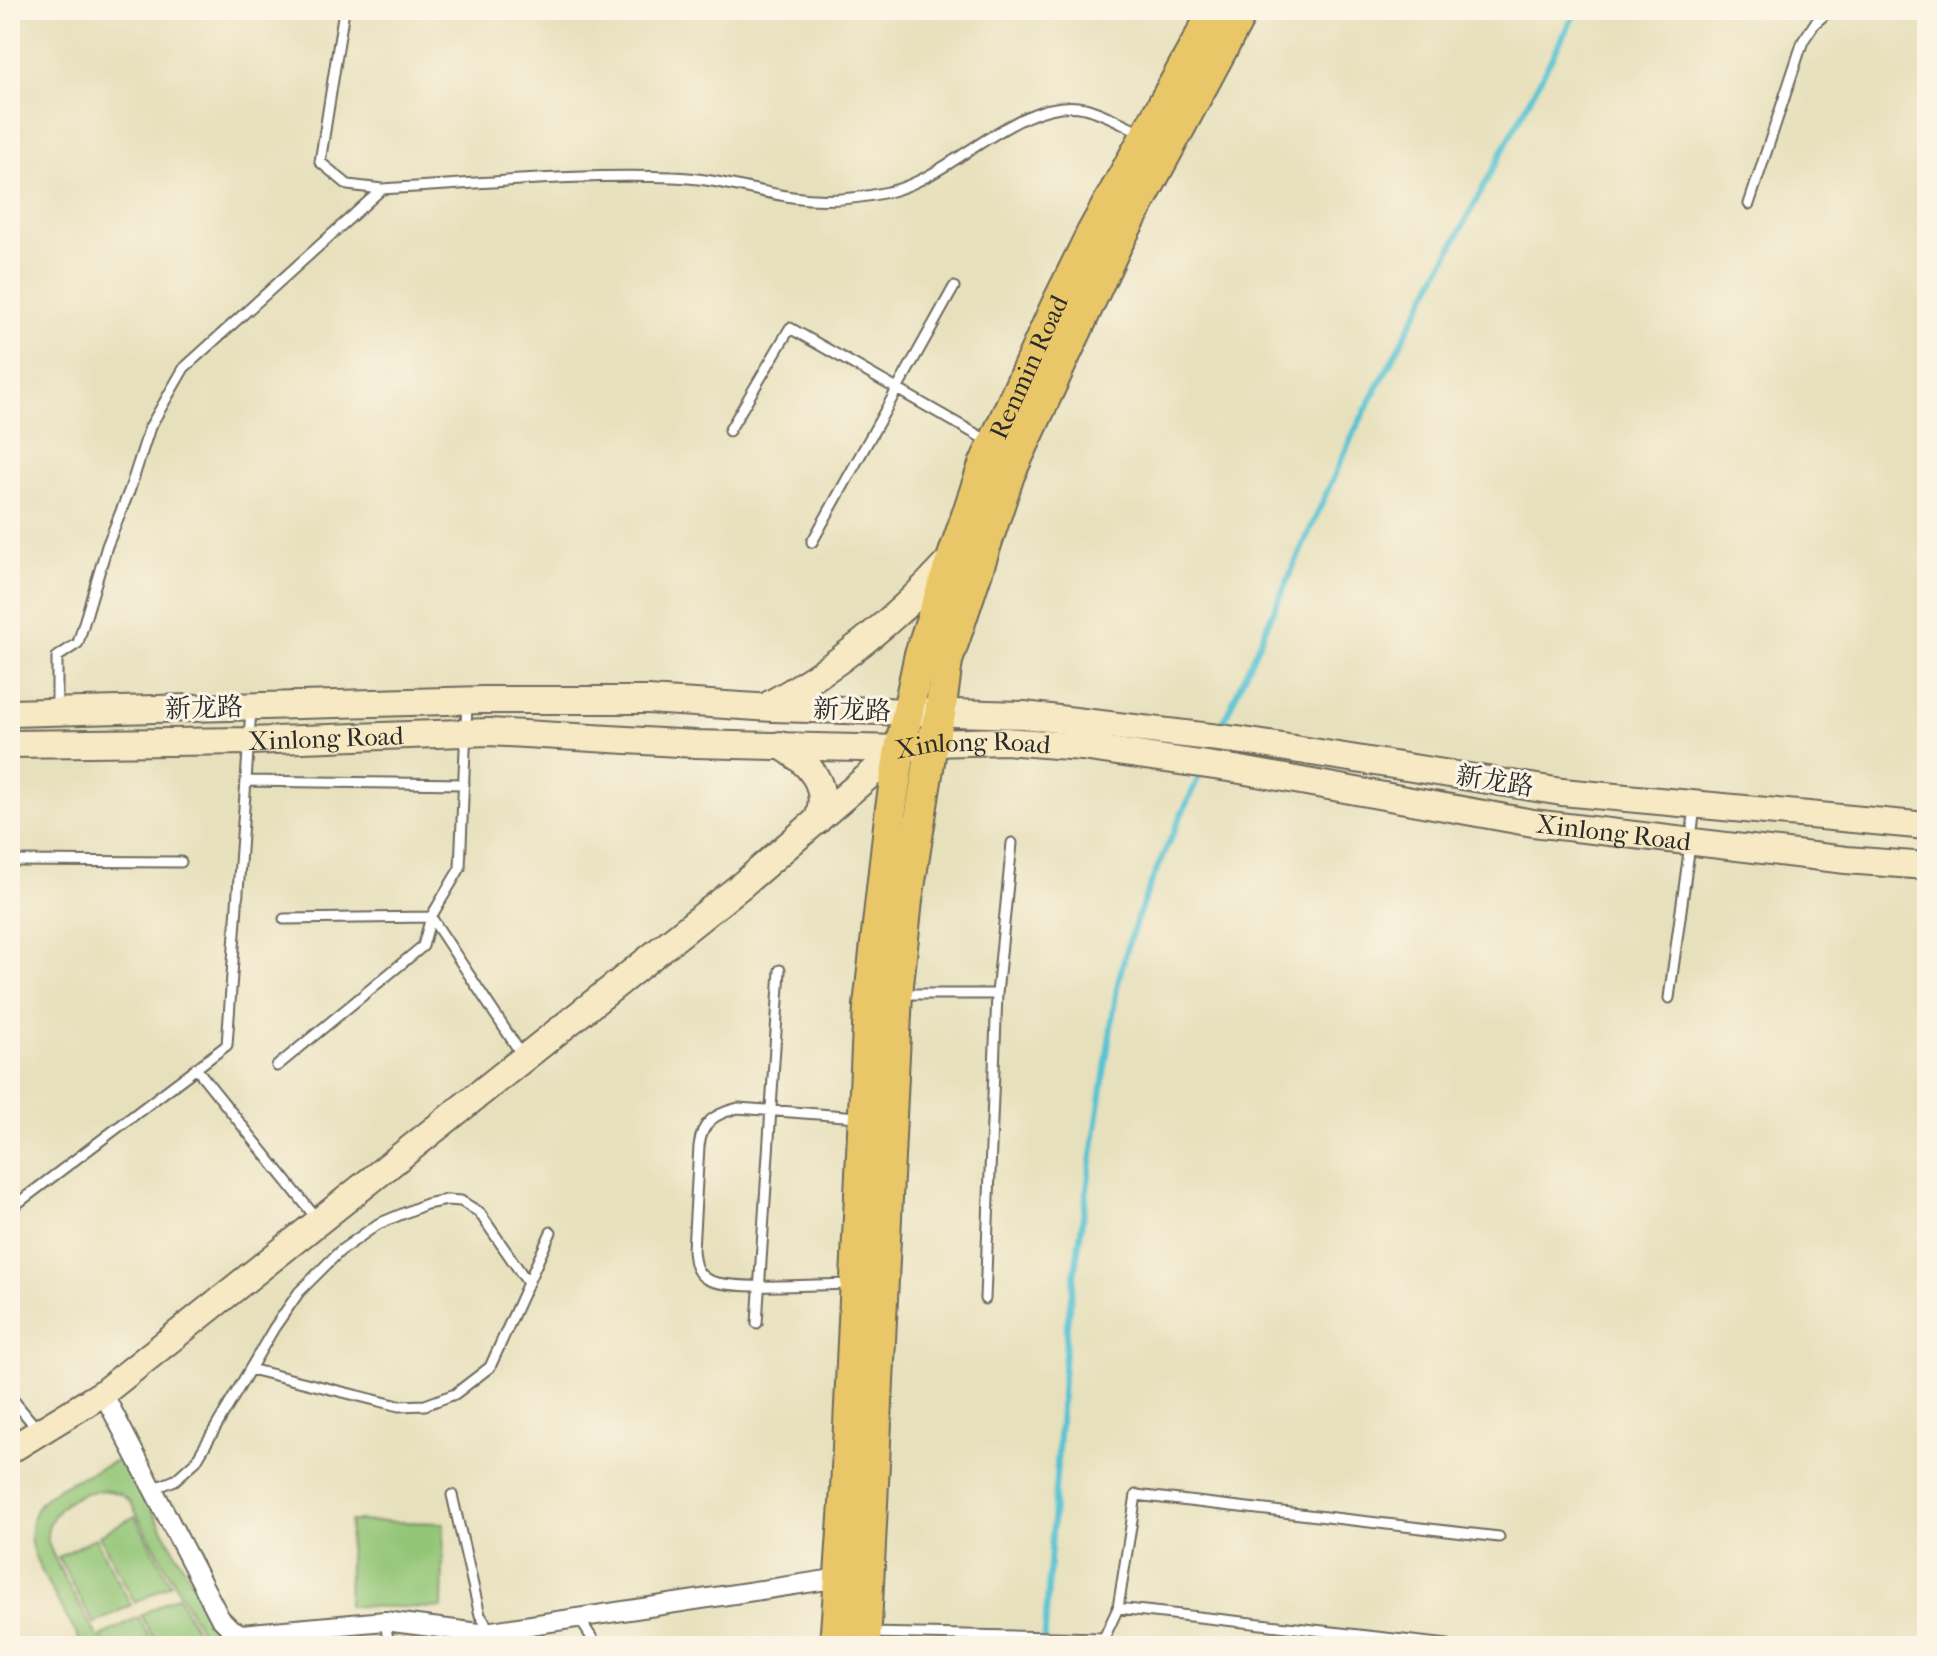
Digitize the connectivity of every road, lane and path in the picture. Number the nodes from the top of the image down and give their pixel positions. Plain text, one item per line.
1 (344, 10) edge
2 (1830, 10) edge
3 (1225, 12) edge
4 (1158, 139) junction
5 (382, 189) junction
6 (1749, 204) dead end
7 (954, 287) dead end
8 (897, 391) junction
9 (729, 431) dead end
10 (1005, 450) junction
11 (812, 542) dead end
12 (953, 558) junction
13 (467, 700) junction
14 (251, 706) junction
15 (764, 707) junction
16 (57, 712) junction
17 (909, 712) junction
18 (10, 713) edge
19 (940, 714) junction
20 (466, 733) junction
21 (249, 741) junction
22 (932, 743) junction
23 (10, 744) edge
24 (780, 745) junction
25 (900, 749) junction
26 (246, 781) junction
27 (464, 784) junction
28 (1695, 805) junction
29 (817, 821) junction
30 (1927, 826) edge
31 (1691, 841) junction
32 (1012, 843) dead end
33 (10, 861) edge
34 (181, 862) dead end
35 (1927, 866) edge
36 (431, 917) junction
37 (284, 919) dead end
38 (780, 970) dead end
39 (897, 994) junction
40 (997, 994) junction
41 (1669, 998) dead end
42 (524, 1058) junction
43 (277, 1066) dead end
44 (196, 1068) junction
45 (770, 1111) junction
46 (864, 1117) junction
47 (10, 1209) edge
48 (318, 1220) junction
49 (551, 1232) dead end
50 (528, 1283) junction
51 (856, 1284) junction
52 (759, 1285) junction
53 (985, 1299) dead end
54 (757, 1323) dead end
55 (250, 1369) junction
56 (103, 1393) junction
57 (10, 1396) edge
58 (40, 1432) junction
59 (10, 1450) edge
60 (153, 1489) junction
61 (452, 1495) dead end
62 (1499, 1537) dead end
63 (840, 1578) junction
64 (1118, 1608) junction
65 (579, 1618) junction
66 (385, 1621) junction
67 (495, 1639) edge
68 (865, 1640) edge
69 (1105, 1642) edge
70 (1448, 1645) edge
71 (389, 1646) edge
72 (597, 1646) edge
73 (835, 1646) edge

1 - 5 lane
2 - 6 lane
3 - 4 main road, Renmin Road
4 - 5 lane
4 - 10 main road, Renmin Road
5 - 16 lane
7 - 8 lane
8 - 9 lane
8 - 10 lane
8 - 11 lane
10 - 12 main road, Renmin Road
10 - 19 main road, Renmin Road
12 - 15 main road
12 - 17 main road, Renmin Road
13 - 14 main road, 新龙路
13 - 15 main road, 新龙路
13 - 20 lane
14 - 16 main road, 新龙路
14 - 21 lane
15 - 17 main road, 新龙路
16 - 18 main road, 新龙路
17 - 19 main road, 新龙路
17 - 25 main road, Renmin Road
19 - 22 main road, Renmin Road
19 - 28 main road, 新龙路
20 - 21 main road, Xinlong Road
20 - 24 main road, Xinlong Road
20 - 27 lane
21 - 23 main road, Xinlong Road
21 - 26 lane
22 - 25 main road, Xinlong Road
22 - 31 main road, Xinlong Road
22 - 39 main road, Renmin Road
24 - 25 main road, Xinlong Road
24 - 29 main road
25 - 29 main road
25 - 46 main road, Renmin Road
26 - 27 lane
26 - 44 lane
27 - 36 lane
28 - 30 main road, 新龙路
28 - 31 lane
29 - 42 main road
31 - 35 main road, Xinlong Road
31 - 41 lane
32 - 40 lane
33 - 34 lane
36 - 37 lane
36 - 42 lane
36 - 43 lane
38 - 45 lane
39 - 40 lane
39 - 68 main road, Renmin Road
40 - 53 lane
42 - 48 main road
44 - 47 lane
44 - 48 lane
45 - 46 lane
45 - 52 lane
45 - 52 lane
46 - 51 main road, Renmin Road
48 - 56 main road
49 - 50 lane
50 - 55 lane
50 - 55 lane
51 - 52 lane
51 - 63 main road, Renmin Road
52 - 54 lane
55 - 60 lane
56 - 58 main road
56 - 60 street
57 - 58 lane
58 - 59 main road
60 - 66 street
61 - 67 lane
62 - 64 lane
63 - 65 street
63 - 73 main road, Renmin Road
64 - 69 lane
64 - 70 lane
65 - 67 street
65 - 72 lane
66 - 67 street
66 - 71 lane
68 - 69 lane

